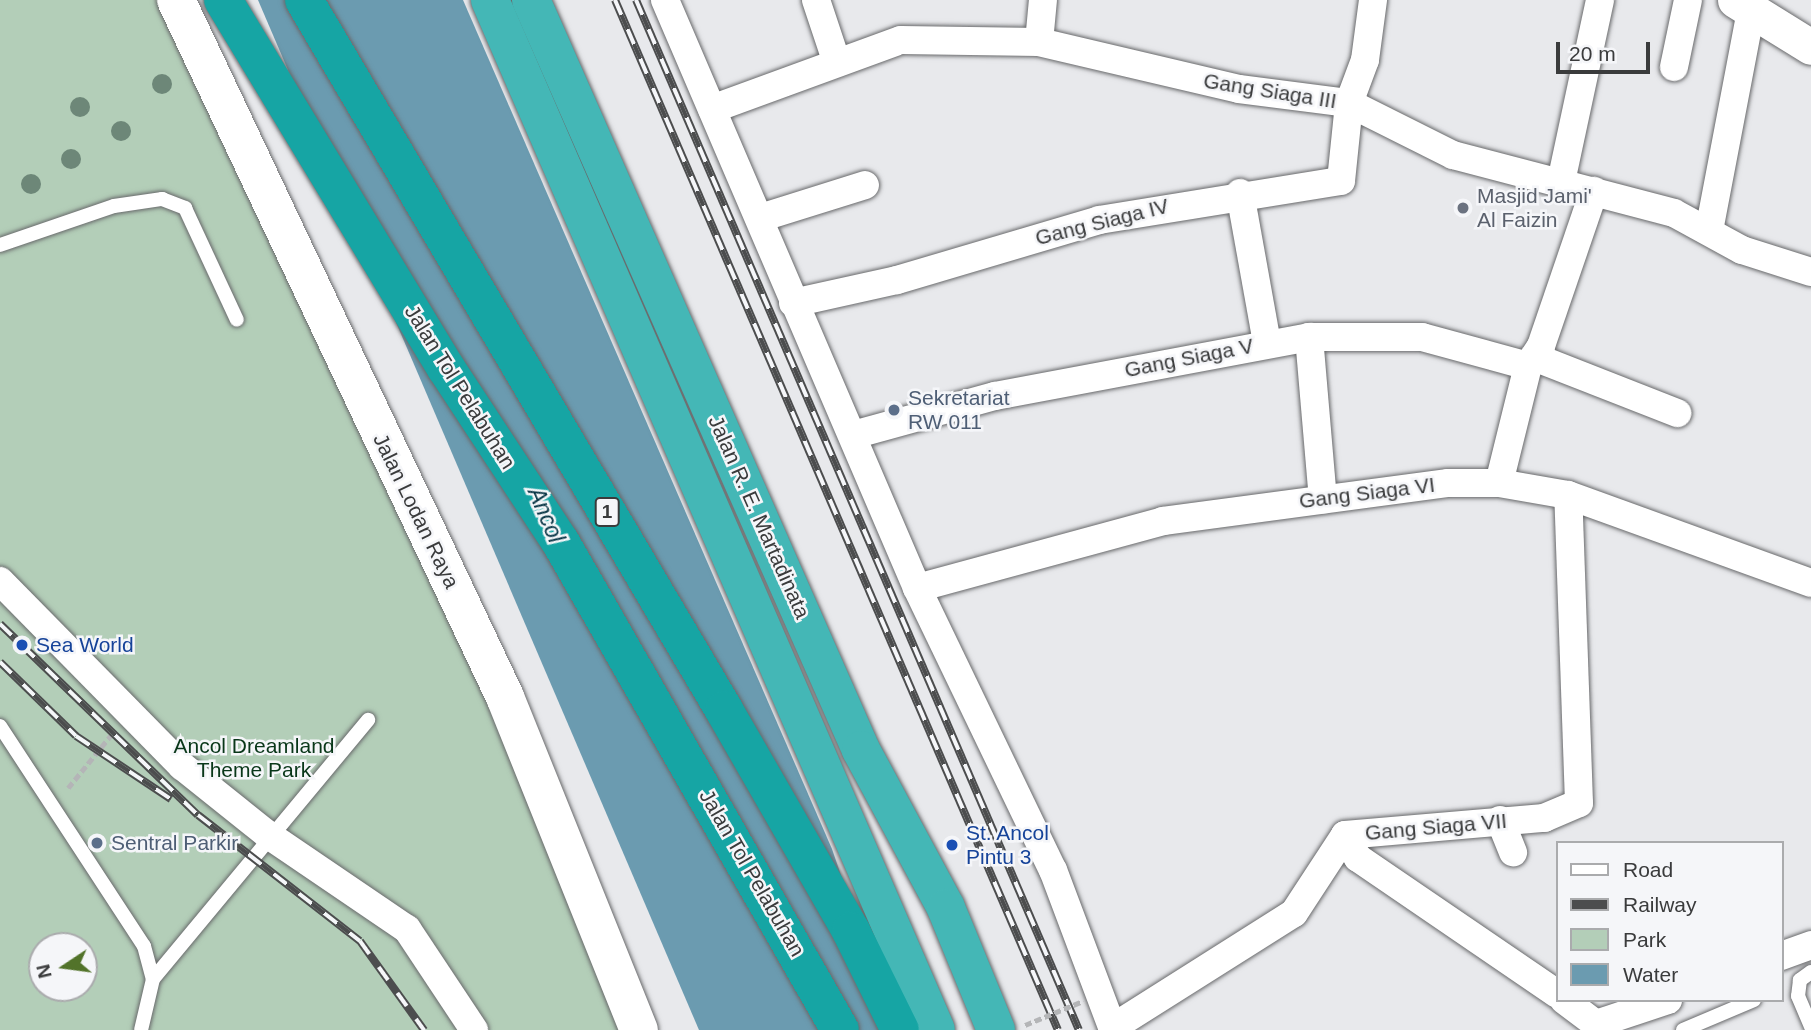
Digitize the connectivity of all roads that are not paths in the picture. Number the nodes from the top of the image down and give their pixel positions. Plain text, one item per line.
1 (176, 0) edge
2 (223, 0) edge
3 (304, 0) edge
4 (322, 0) edge
5 (490, 0) edge
6 (531, 0) edge
7 (665, 0) edge
8 (816, 0) edge
9 (1043, 0) edge
10 (1373, 0) edge
11 (1600, 0) edge
12 (1688, 0) edge
13 (1741, 3) edge
14 (1039, 42) junction
15 (1811, 47) edge
16 (837, 63) junction
17 (1674, 67) dead end
18 (1349, 103) junction
19 (712, 109) junction
20 (414, 182) junction
21 (1561, 182) junction
22 (865, 185) dead end
23 (1594, 191) junction
24 (1240, 193) junction
25 (760, 218) junction
26 (1709, 231) junction
27 (0, 245) edge
28 (1811, 272) edge
29 (793, 303) junction
30 (237, 320) dead end
31 (1309, 337) junction
32 (1267, 343) junction
33 (1531, 362) junction
34 (1677, 413) dead end
35 (853, 435) junction
36 (1499, 483) junction
37 (1568, 495) junction
38 (1323, 499) junction
39 (0, 580) edge
40 (1811, 583) edge
41 (918, 588) junction
42 (368, 720) dead end
43 (0, 726) edge
44 (1500, 820) junction
45 (267, 834) junction
46 (1345, 835) junction
47 (1513, 852) dead end
48 (1811, 945) edge
49 (1783, 955) edge
50 (1811, 972) edge
51 (153, 979) junction
52 (1556, 993) edge
53 (1567, 1002) edge
54 (1662, 1002) edge
55 (1749, 1002) edge
56 (1011, 1027) edge
57 (1811, 1027) edge
58 (632, 1028) edge
59 (1113, 1029) edge
60 (141, 1030) edge
61 (474, 1030) edge
62 (840, 1030) edge
63 (900, 1030) edge
64 (936, 1030) edge
65 (1682, 1030) edge

1 - 58 main road, Jalan Lodan Raya
2 - 62 highway, Jalan Tol Pelabuhan
3 - 20 highway, 1
4 - 20 highway
5 - 64 highway, Jalan R. E. Martadinata
6 - 56 highway, Jalan R. E. Martadinata
7 - 19 street
8 - 16 street
9 - 14 street
10 - 18 street
11 - 21 street
12 - 17 street
13 - 15 street
13 - 26 street
14 - 16 street, Gang Siaga III
14 - 18 street, Gang Siaga III
16 - 19 street, Gang Siaga III
18 - 21 street, Gang Siaga III
18 - 24 street, Gang Siaga IV
19 - 25 street
20 - 63 highway, 1
21 - 23 street, Gang Siaga III
22 - 25 street
23 - 26 street, Gang Siaga III
23 - 33 street
24 - 29 street, Gang Siaga IV
24 - 32 street
25 - 29 street
26 - 28 street, Gang Siaga III
27 - 30 lane
29 - 35 street
31 - 32 street, Gang Siaga V
31 - 33 street, Gang Siaga V
31 - 38 street
32 - 35 street, Gang Siaga V
33 - 34 street, Gang Siaga V
33 - 36 street
35 - 41 street
36 - 37 street, Gang Siaga VI
36 - 38 street, Gang Siaga VI
37 - 40 street, Gang Siaga VI
37 - 44 street, Gang Siaga VII
38 - 41 street, Gang Siaga VI
39 - 45 street
41 - 59 street
42 - 45 lane
43 - 51 lane
44 - 46 street, Gang Siaga VII
44 - 47 street
45 - 51 lane
45 - 61 street
46 - 52 street
46 - 59 street, Gang Siaga VII
48 - 49 street
50 - 57 lane
51 - 60 lane
53 - 54 street
55 - 65 lane

